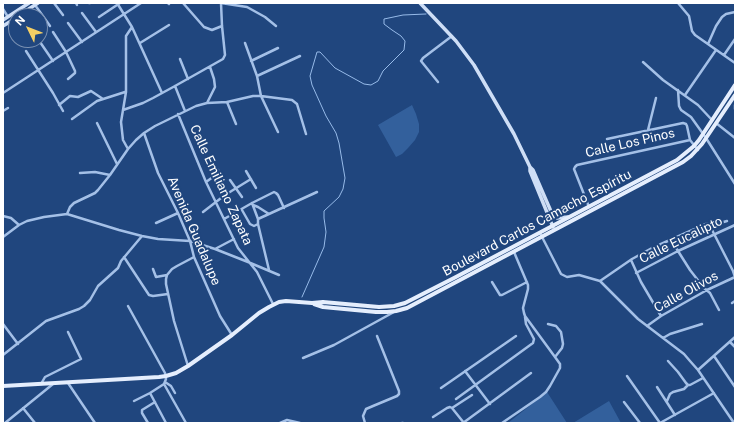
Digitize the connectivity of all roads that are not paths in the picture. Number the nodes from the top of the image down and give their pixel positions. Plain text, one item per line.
1 (21, 3) edge
2 (30, 3) edge
3 (54, 3) edge
4 (141, 3) edge
5 (183, 3) edge
6 (221, 3) edge
7 (420, 3) edge
8 (678, 3) edge
9 (36, 4) edge
10 (118, 4) edge
11 (24, 7) joint
12 (3, 9) edge
13 (735, 12) edge
14 (82, 13) dead end
15 (124, 14) junction
16 (63, 15) dead end
17 (8, 17) joint
18 (99, 17) dead end
19 (3, 20) edge
20 (8, 23) edge
21 (68, 23) dead end
22 (169, 24) dead end
23 (3, 26) edge
24 (50, 26) dead end
25 (222, 26) junction
26 (276, 26) dead end
27 (132, 28) junction
28 (53, 32) dead end
29 (96, 32) junction
30 (452, 36) junction
31 (735, 39) edge
32 (82, 42) junction
33 (140, 43) junction
34 (245, 43) dead end
35 (708, 44) junction
36 (44, 48) edge
37 (278, 48) dead end
38 (716, 50) junction
39 (26, 52) dead end
40 (66, 52) junction
41 (724, 55) junction
42 (300, 56) dead end
43 (180, 59) dead end
44 (53, 61) junction
45 (251, 61) junction
46 (643, 62) dead end
47 (735, 63) edge
48 (210, 67) junction
49 (38, 70) junction
50 (257, 76) junction
51 (68, 78) dead end
52 (188, 79) junction
53 (438, 82) dead end
54 (735, 85) edge
55 (176, 86) junction
56 (678, 90) junction
57 (4, 92) edge
58 (126, 92) junction
59 (162, 93) junction
60 (735, 95) edge
61 (261, 96) junction
62 (685, 96) junction
63 (656, 98) dead end
64 (103, 99) junction
65 (227, 102) junction
66 (207, 103) junction
67 (60, 104) junction
68 (735, 105) edge
69 (8, 108) dead end
70 (735, 109) edge
71 (123, 110) junction
72 (3, 111) edge
73 (63, 111) dead end
74 (185, 111) junction
75 (178, 114) junction
76 (72, 120) dead end
77 (712, 120) junction
78 (97, 123) dead end
79 (716, 123) junction
80 (236, 124) dead end
81 (648, 130) junction
82 (278, 132) dead end
83 (144, 133) junction
84 (306, 134) dead end
85 (703, 134) junction
86 (706, 138) junction
87 (735, 138) edge
88 (607, 139) dead end
89 (690, 140) junction
90 (694, 146) junction
91 (128, 149) junction
92 (698, 150) junction
93 (118, 165) junction
94 (530, 167) junction
95 (218, 170) dead end
96 (246, 171) dead end
97 (80, 173) dead end
98 (110, 175) junction
99 (251, 179) junction
100 (230, 180) dead end
101 (206, 182) junction
102 (734, 182) edge
103 (236, 188) junction
104 (256, 188) dead end
105 (318, 192) dead end
106 (242, 197) dead end
107 (216, 202) junction
108 (253, 204) junction
109 (589, 206) junction
110 (284, 208) junction
111 (242, 210) junction
112 (592, 211) junction
113 (203, 212) dead end
114 (178, 213) junction
115 (67, 214) junction
116 (269, 214) junction
117 (3, 216) edge
118 (569, 216) junction
119 (555, 217) junction
120 (224, 219) junction
121 (258, 219) junction
122 (550, 220) junction
123 (727, 221) dead end
124 (156, 223) dead end
125 (258, 224) junction
126 (709, 224) junction
127 (19, 225) junction
128 (735, 225) edge
129 (554, 228) junction
130 (541, 235) junction
131 (714, 235) junction
132 (142, 236) junction
133 (3, 237) edge
134 (234, 239) junction
135 (672, 239) junction
136 (190, 241) junction
137 (215, 249) junction
138 (678, 251) junction
139 (514, 252) junction
140 (124, 257) junction
141 (194, 258) junction
142 (631, 260) junction
143 (248, 262) junction
144 (153, 269) dead end
145 (269, 270) junction
146 (636, 273) junction
147 (167, 275) junction
148 (279, 275) dead end
149 (735, 277) edge
150 (600, 281) junction
151 (492, 282) dead end
152 (527, 282) junction
153 (707, 290) junction
154 (168, 294) junction
155 (312, 303) junction
156 (274, 304) junction
157 (128, 306) dead end
158 (719, 310) dead end
159 (396, 311) junction
160 (525, 316) junction
161 (661, 316) junction
162 (3, 324) edge
163 (548, 324) dead end
164 (702, 324) dead end
165 (647, 326) junction
166 (68, 332) dead end
167 (232, 335) junction
168 (377, 336) dead end
169 (516, 336) dead end
170 (735, 336) edge
171 (663, 338) junction
172 (730, 342) junction
173 (18, 344) junction
174 (735, 347) edge
175 (3, 354) edge
176 (714, 356) junction
177 (555, 357) junction
178 (303, 358) dead end
179 (668, 361) dead end
180 (188, 366) junction
181 (698, 370) junction
182 (465, 371) junction
183 (531, 373) dead end
184 (166, 376) junction
185 (627, 376) dead end
186 (703, 378) junction
187 (67, 382) junction
188 (54, 383) junction
189 (164, 383) junction
190 (41, 384) junction
191 (475, 384) junction
192 (688, 385) junction
193 (3, 386) edge
194 (657, 387) dead end
195 (735, 387) edge
196 (441, 388) dead end
197 (175, 393) dead end
198 (714, 393) junction
199 (150, 394) junction
200 (472, 395) dead end
201 (456, 398) dead end
202 (134, 401) dead end
203 (667, 401) junction
204 (155, 402) junction
205 (624, 402) dead end
206 (490, 404) junction
207 (23, 408) junction
208 (452, 408) junction
209 (676, 414) junction
210 (433, 417) dead end
211 (5, 423) edge
212 (35, 423) edge
213 (95, 423) edge
214 (148, 423) edge
215 (165, 423) edge
216 (186, 423) edge
217 (280, 423) edge
218 (300, 423) edge
219 (365, 423) edge
220 (463, 423) edge
221 (502, 423) edge
222 (640, 423) edge
223 (660, 423) edge
224 (734, 423) edge

1 - 11 street
2 - 11 main road
3 - 16 street
4 - 15 street
5 - 25 street
6 - 25 street
6 - 26 street
7 - 30 main road
8 - 35 street
9 - 24 street
10 - 15 street
10 - 18 street
12 - 17 street
13 - 35 street
14 - 29 street
15 - 27 street
15 - 29 street
17 - 19 main road
20 - 23 main road
21 - 32 street
22 - 33 street
25 - 48 street
27 - 33 street
27 - 58 street
28 - 40 street
29 - 32 street
30 - 53 street
30 - 94 main road
31 - 41 street
32 - 40 street
33 - 59 street
34 - 45 street
35 - 38 street
36 - 44 street
37 - 45 street
38 - 41 street
38 - 62 street
39 - 49 street
40 - 44 street
40 - 51 street
41 - 47 street
42 - 50 street
43 - 52 street
44 - 49 street
45 - 50 street
46 - 56 street
48 - 52 street
48 - 66 street
49 - 57 street
49 - 67 street
50 - 61 street
52 - 55 street
54 - 77 main road, Boulevard Carlos Camacho Espíritu
55 - 59 street
55 - 74 street
56 - 62 street
56 - 85 street
58 - 64 street
58 - 71 street
59 - 71 street
60 - 79 main road, Boulevard Carlos Camacho Espíritu
61 - 65 street
61 - 82 street
61 - 84 street
62 - 77 street
63 - 81 street
64 - 67 street
64 - 76 street
65 - 66 street
65 - 80 street
66 - 74 street
67 - 73 street
68 - 70 street
69 - 72 street
71 - 91 street
74 - 75 street
75 - 83 street
75 - 101 street, Calle Emiliano Zapata
77 - 85 main road, Boulevard Carlos Camacho Espíritu
78 - 93 street
79 - 86 main road, Boulevard Carlos Camacho Espíritu
79 - 87 street
81 - 88 street
81 - 89 street
83 - 91 street
83 - 114 street, Avenida Guadalupe
85 - 86 street
85 - 90 main road, Boulevard Carlos Camacho Espíritu
86 - 92 main road, Boulevard Carlos Camacho Espíritu
86 - 102 street
89 - 90 street
89 - 109 street, Calle Los Pinos
90 - 92 street
90 - 109 main road, Boulevard Carlos Camacho Espíritu
91 - 93 street
92 - 112 main road, Boulevard Carlos Camacho Espíritu
93 - 98 street
94 - 119 main road
94 - 122 main road
95 - 101 street
96 - 99 street
97 - 98 street
98 - 115 street
99 - 103 street
99 - 104 street
100 - 103 street
101 - 107 street, Calle Emiliano Zapata
103 - 106 street
103 - 107 street
105 - 110 street
107 - 113 street
107 - 120 street, Calle Emiliano Zapata
108 - 110 street
108 - 111 street
108 - 116 street
108 - 121 street
109 - 112 street
109 - 118 main road, Boulevard Carlos Camacho Espíritu
110 - 116 street
111 - 120 street
111 - 125 street
112 - 129 main road, Boulevard Carlos Camacho Espíritu
114 - 124 street
114 - 136 street, Avenida Guadalupe
115 - 127 street
115 - 132 street
116 - 121 street
117 - 127 street
118 - 119 main road
118 - 129 main road, Boulevard Carlos Camacho Espíritu
119 - 122 main road
120 - 134 street, Calle Emiliano Zapata
121 - 125 street
122 - 129 main road
123 - 126 street
125 - 145 street
126 - 131 street
126 - 135 street
127 - 133 street
128 - 131 street, Calle Eucalipto
129 - 130 main road, Boulevard Carlos Camacho Espíritu
130 - 139 main road, Boulevard Carlos Camacho Espíritu
130 - 150 street
130 - 155 main road, Boulevard Carlos Camacho Espíritu
131 - 138 street, Calle Eucalipto
131 - 149 street
132 - 136 street
132 - 140 street
134 - 137 street
134 - 143 street, Calle Emiliano Zapata
135 - 138 street
135 - 142 street
136 - 137 street
136 - 141 street, Avenida Guadalupe
137 - 143 street
138 - 146 street, Calle Eucalipto
138 - 153 street
139 - 152 street
139 - 159 main road, Boulevard Carlos Camacho Espíritu
140 - 154 street
140 - 173 street
141 - 147 street
141 - 167 street, Avenida Guadalupe
142 - 146 street
142 - 150 street
143 - 145 street
143 - 156 street, Calle Emiliano Zapata
144 - 147 street
145 - 148 street
146 - 161 street
147 - 154 street
149 - 153 street, Calle Olivos
150 - 165 street
151 - 152 street
152 - 160 street
153 - 158 street
153 - 161 street, Calle Olivos
154 - 180 street
155 - 156 main road, Boulevard Carlos Camacho Espíritu
155 - 159 main road, Boulevard Carlos Camacho Espíritu
156 - 167 main road, Boulevard Carlos Camacho Espíritu
157 - 184 street
159 - 178 street
160 - 177 street
160 - 191 street
161 - 165 street, Calle Olivos
162 - 173 street
163 - 177 street
164 - 171 street
165 - 171 street
166 - 190 street
167 - 180 main road, Boulevard Carlos Camacho Espíritu
168 - 219 street
169 - 182 street
170 - 172 street
171 - 181 street
172 - 174 street
172 - 176 street
173 - 175 street
176 - 181 street
176 - 195 street
177 - 221 street
179 - 192 street
180 - 184 main road, Boulevard Carlos Camacho Espíritu
181 - 186 street
182 - 191 street
182 - 196 street
183 - 206 street
184 - 187 main road, Boulevard Carlos Camacho Espíritu
184 - 189 street
185 - 223 street
186 - 192 street
186 - 198 street
187 - 188 main road, Boulevard Carlos Camacho Espíritu
187 - 213 street
188 - 190 main road, Boulevard Carlos Camacho Espíritu
188 - 207 street
189 - 197 street
189 - 199 street
189 - 216 street
190 - 193 main road, Boulevard Carlos Camacho Espíritu
191 - 201 street
191 - 206 street
192 - 203 street
194 - 203 street
198 - 209 street
198 - 224 street
199 - 202 street
199 - 204 street
200 - 208 street
203 - 209 street
204 - 214 street
204 - 215 street
205 - 222 street
206 - 220 street
207 - 211 street
207 - 212 street
208 - 210 street
208 - 220 street
209 - 223 street
217 - 218 street

